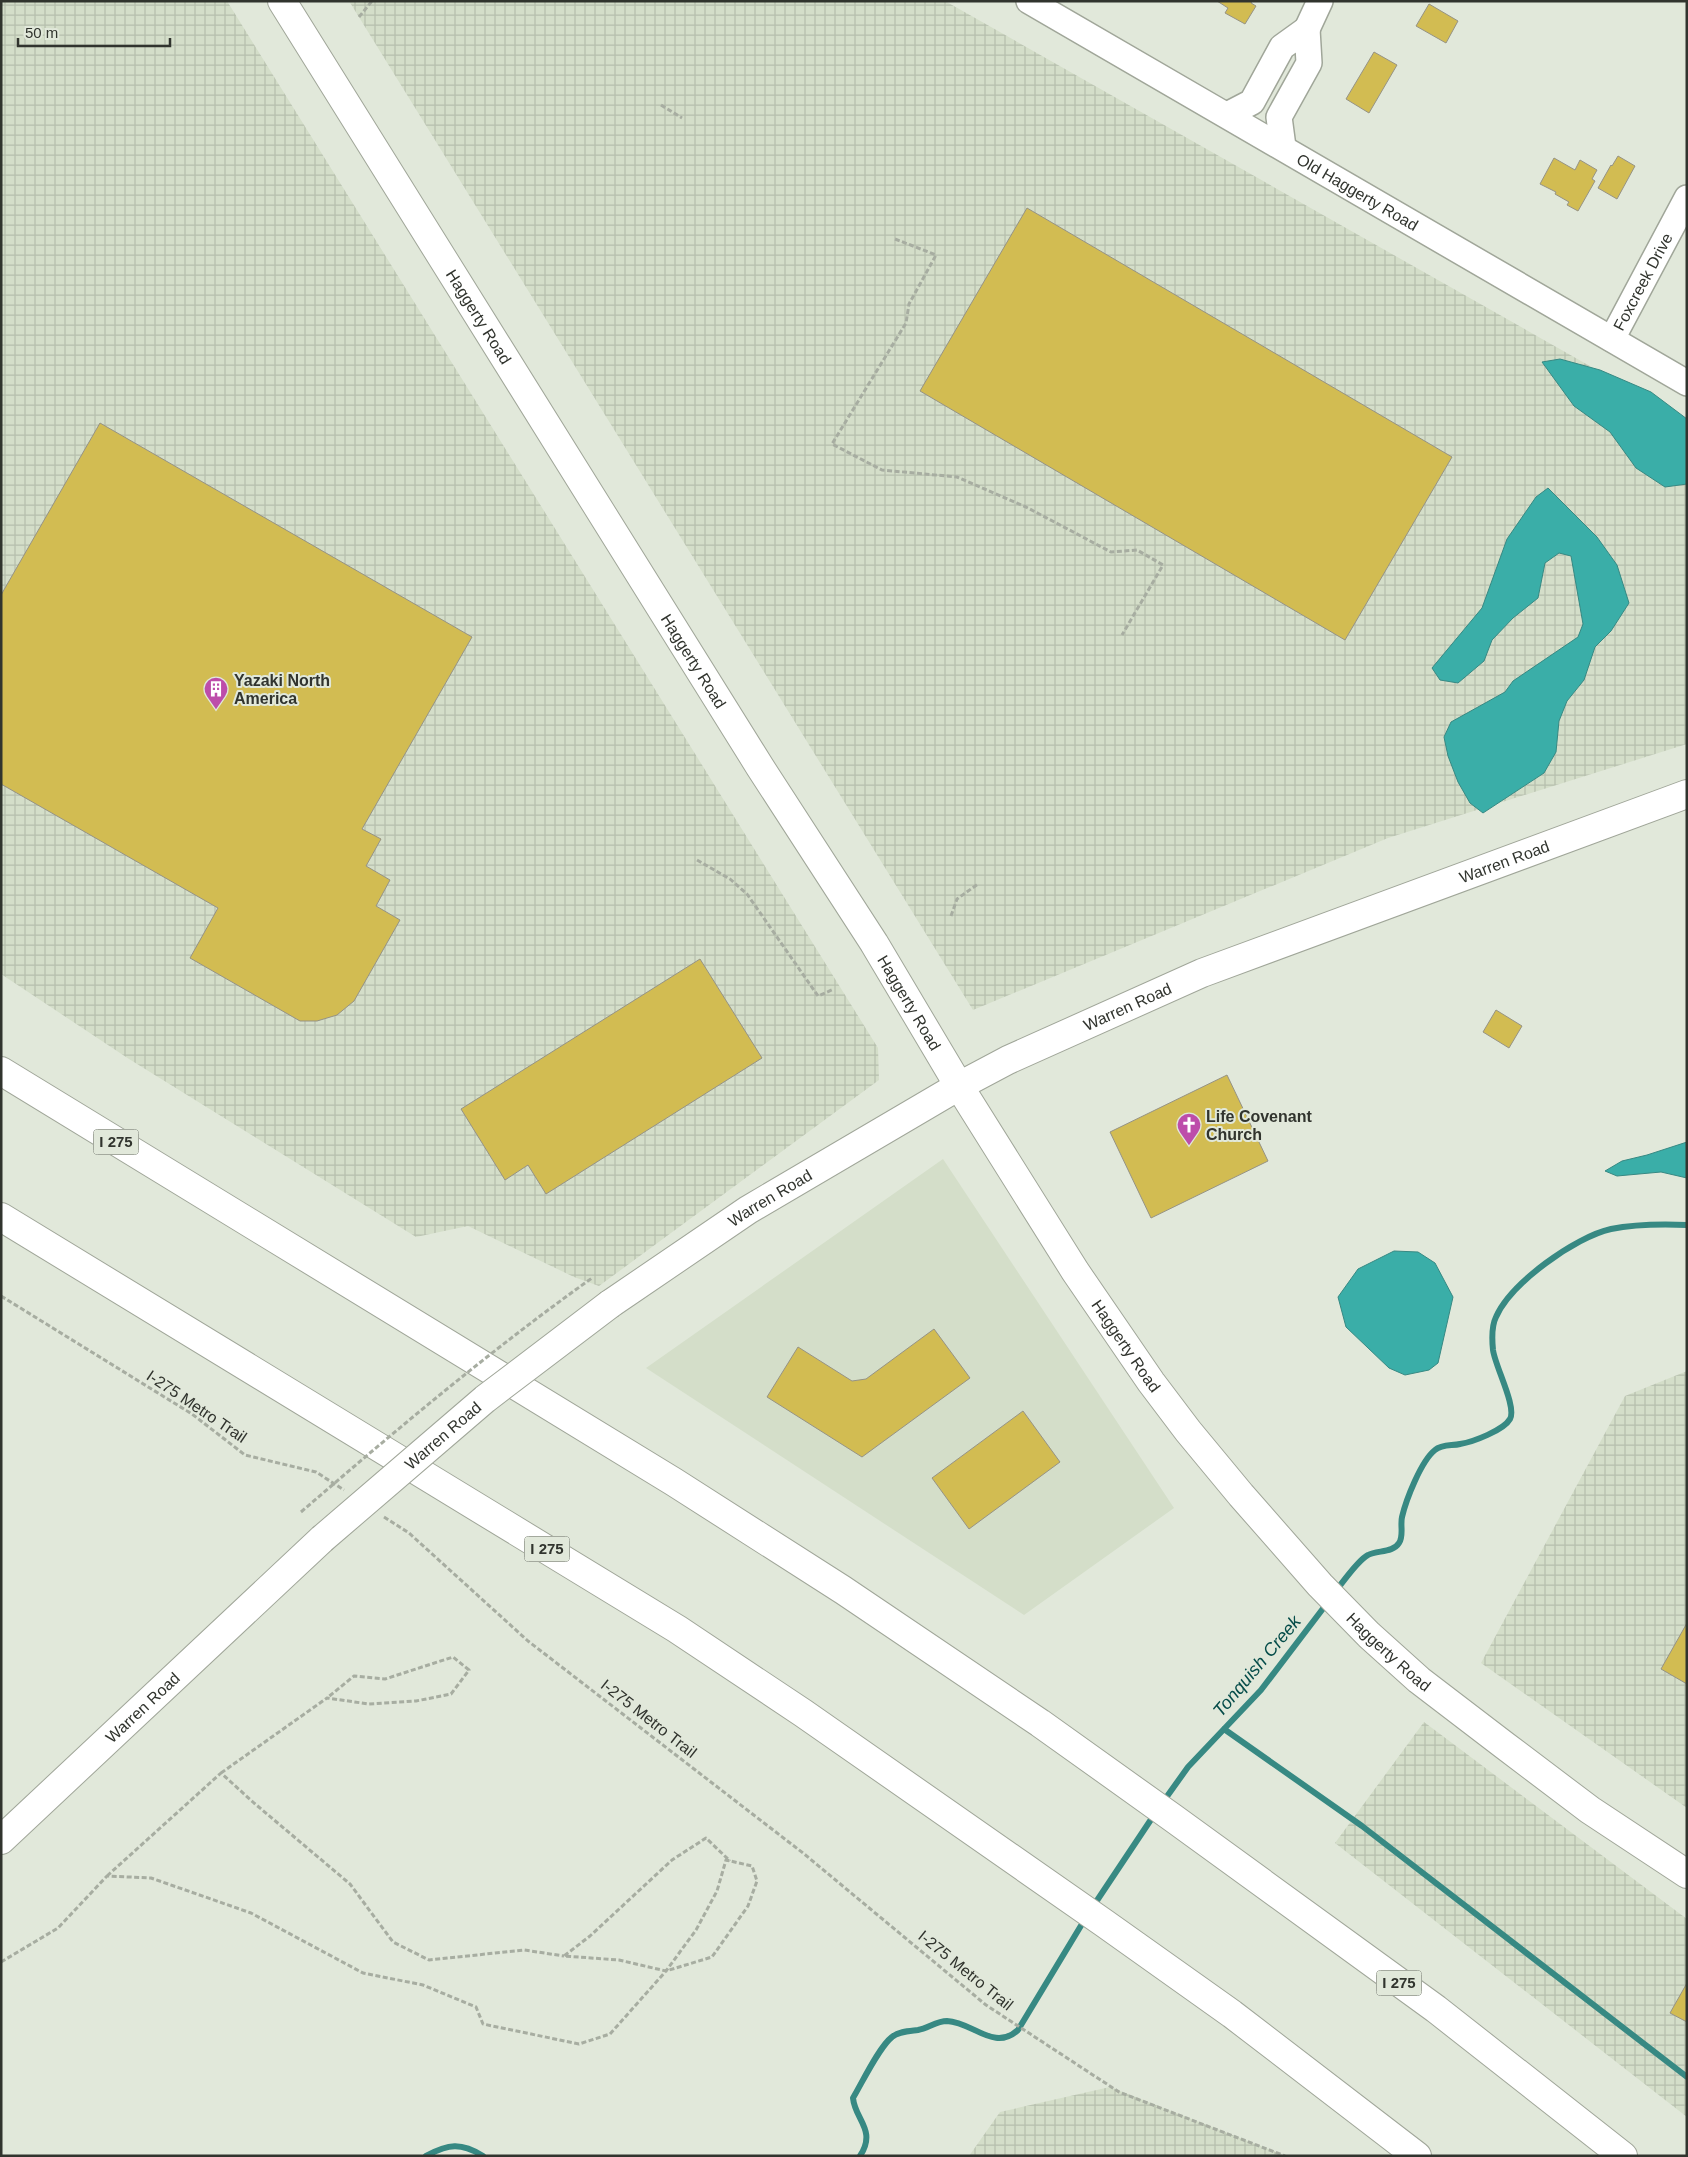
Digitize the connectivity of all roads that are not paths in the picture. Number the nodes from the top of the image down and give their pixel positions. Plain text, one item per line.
1 (282, 1) edge
2 (1029, 1) edge
3 (1320, 1) edge
4 (1308, 29) junction
5 (1227, 115) junction
6 (1283, 147) junction
7 (1687, 198) edge
8 (1612, 339) junction
9 (1687, 383) edge
10 (1687, 794) edge
11 (1, 1071) edge
12 (959, 1086) junction
13 (1, 1217) edge
14 (1, 1840) edge
15 (1687, 1874) edge
16 (1416, 2156) edge
17 (1623, 2156) edge

1 - 12 main road, Haggerty Road
2 - 5 street, Old Haggerty Road
3 - 4 street
4 - 5 street
4 - 6 street
5 - 6 street, Old Haggerty Road
6 - 8 street, Old Haggerty Road
7 - 8 street, Foxcreek Drive
8 - 9 street, Old Haggerty Road
10 - 12 main road, Warren Road
11 - 17 main road, I 275
12 - 14 main road, Warren Road, bridge
12 - 15 main road, Haggerty Road
13 - 16 main road, I 275

